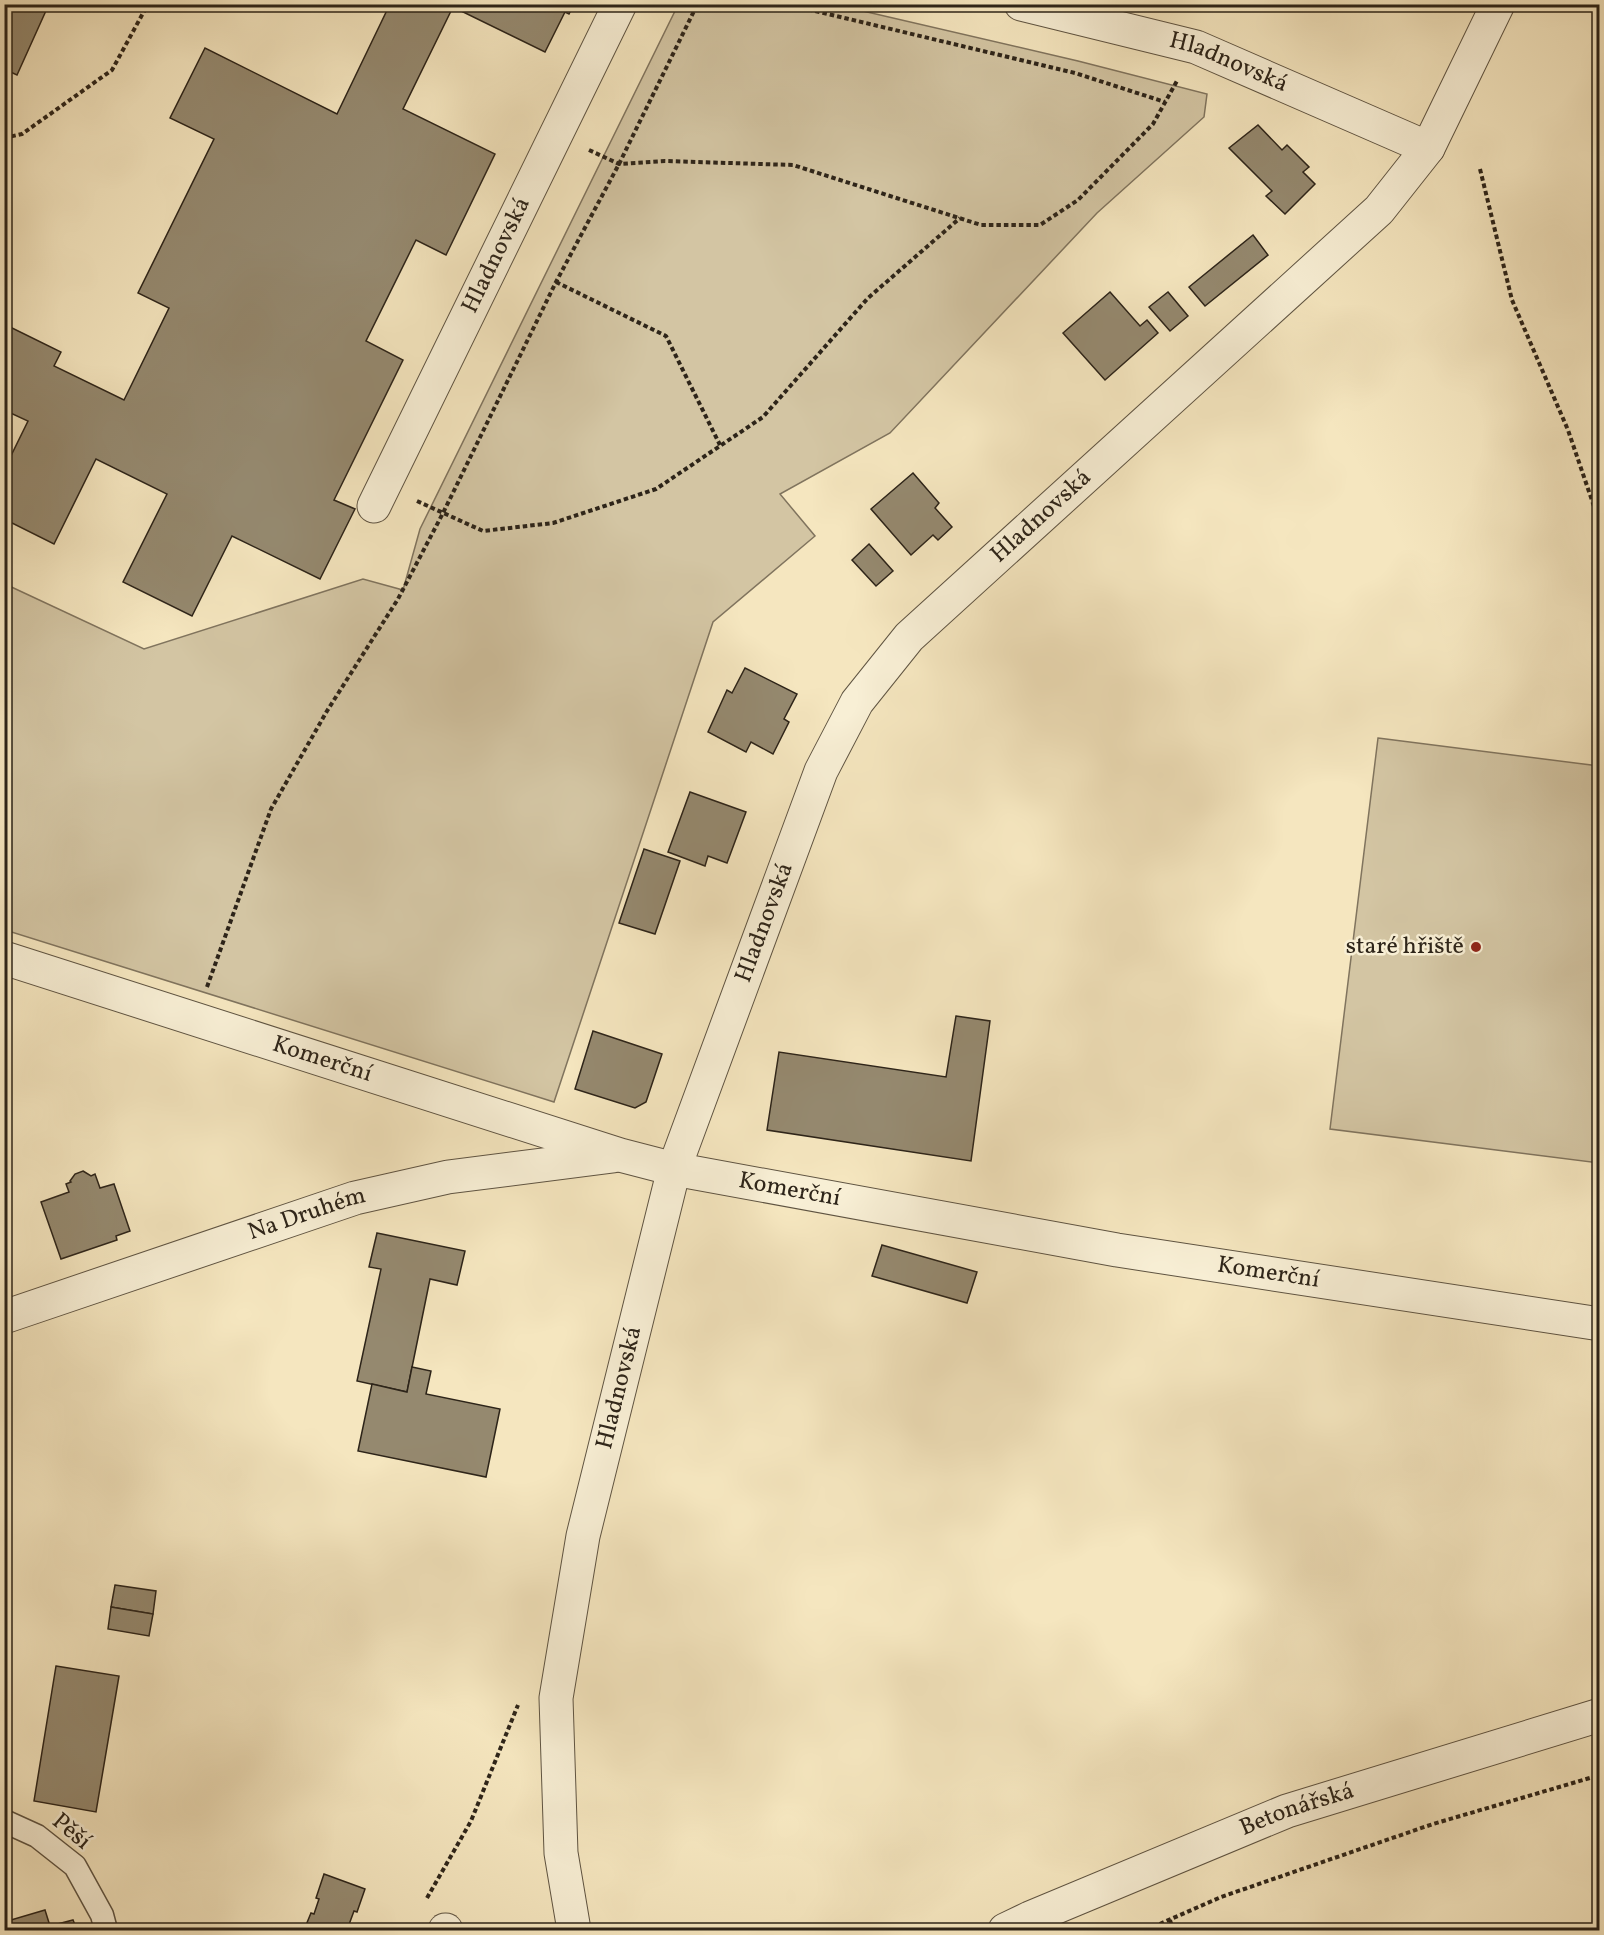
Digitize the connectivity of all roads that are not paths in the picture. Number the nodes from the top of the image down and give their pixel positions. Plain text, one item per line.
1 (620, 4) edge
2 (1021, 4) edge
3 (1498, 4) edge
4 (1428, 148) junction
5 (379, 496) road end
6 (4, 958) edge
7 (621, 1155) junction
8 (674, 1168) junction
9 (4, 1317) edge
10 (1599, 1324) edge
11 (1599, 1715) edge
12 (4, 1821) edge
13 (106, 1930) edge
14 (574, 1930) edge
15 (1005, 1930) edge

1 - 5 street, Hladnovská
2 - 4 street, Hladnovská
3 - 4 street, Hladnovská
4 - 8 street, Hladnovská
6 - 7 street, Komerční
7 - 8 street, Komerční
7 - 9 street, Na Druhém
8 - 10 street, Komerční
8 - 14 street, Hladnovská
11 - 15 street, Betonářská
12 - 13 lane, Pěší

